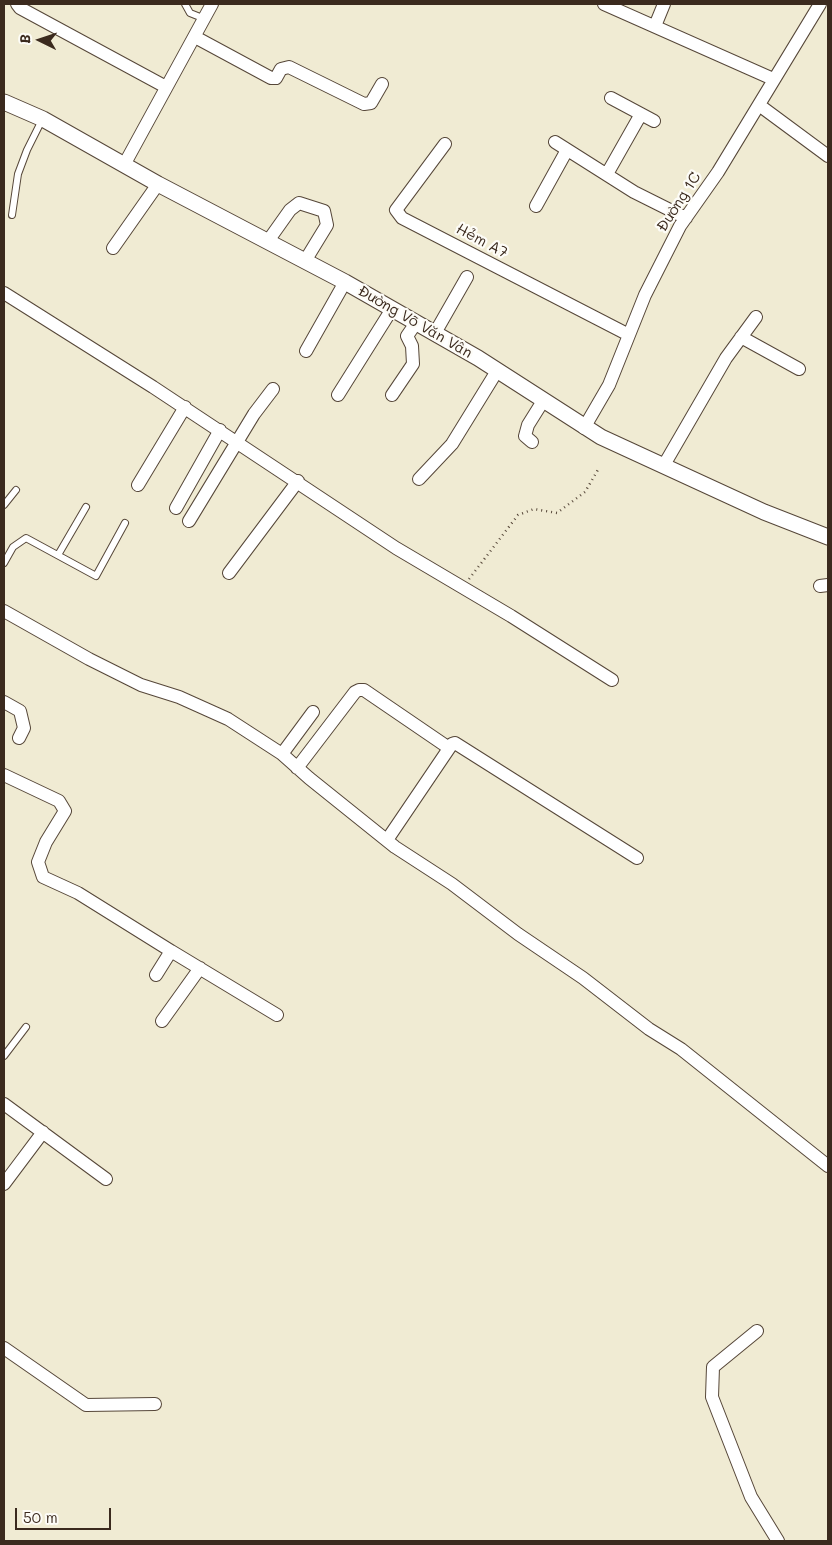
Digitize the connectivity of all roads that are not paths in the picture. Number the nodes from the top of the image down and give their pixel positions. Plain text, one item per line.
1 (17, 4) edge
2 (185, 4) edge
3 (212, 4) edge
4 (604, 4) edge
5 (664, 4) edge
6 (820, 4) edge
7 (205, 19) junction
8 (654, 26) junction
9 (194, 36) junction
10 (773, 79) junction
11 (382, 84) dead end
12 (166, 87) junction
13 (611, 98) dead end
14 (4, 102) edge
15 (759, 105) junction
16 (641, 114) junction
17 (43, 119) junction
18 (654, 121) dead end
19 (555, 142) dead end
20 (445, 144) dead end
21 (567, 150) junction
22 (828, 156) edge
23 (124, 164) junction
24 (607, 174) junction
25 (158, 184) junction
26 (536, 206) dead end
27 (12, 215) dead end
28 (686, 218) junction
29 (268, 241) junction
30 (113, 248) dead end
31 (305, 261) junction
32 (467, 277) dead end
33 (345, 282) junction
34 (4, 293) edge
35 (392, 310) junction
36 (756, 317) dead end
37 (416, 323) junction
38 (434, 334) junction
39 (629, 335) junction
40 (741, 337) junction
41 (306, 351) dead end
42 (799, 370) dead end
43 (498, 371) junction
44 (273, 389) dead end
45 (338, 395) dead end
46 (392, 395) dead end
47 (542, 401) junction
48 (185, 407) junction
49 (584, 428) junction
50 (220, 430) junction
51 (239, 442) junction
52 (532, 442) dead end
53 (664, 465) junction
54 (419, 479) dead end
55 (298, 481) junction
56 (138, 485) dead end
57 (16, 490) dead end
58 (4, 506) edge
59 (86, 507) dead end
60 (176, 508) dead end
61 (189, 521) dead end
62 (124, 523) dead end
63 (828, 537) edge
64 (58, 555) junction
65 (4, 563) edge
66 (229, 573) dead end
67 (4, 611) edge
68 (612, 680) dead end
69 (4, 702) edge
70 (313, 712) dead end
71 (19, 738) dead end
72 (449, 748) junction
73 (282, 754) junction
74 (297, 768) junction
75 (4, 775) edge
76 (386, 840) junction
77 (637, 858) dead end
78 (171, 951) junction
79 (200, 968) junction
80 (156, 975) dead end
81 (277, 1015) dead end
82 (162, 1021) dead end
83 (26, 1027) dead end
84 (4, 1056) edge
85 (4, 1104) edge
86 (43, 1132) junction
87 (828, 1166) edge
88 (106, 1179) dead end
89 (4, 1184) edge
90 (757, 1331) dead end
91 (4, 1348) edge
92 (155, 1404) dead end
93 (778, 1541) edge

1 - 12 street
2 - 7 lane
3 - 7 street
4 - 8 street
5 - 8 street
6 - 10 street, Đường 1C
7 - 9 street
8 - 10 street
9 - 11 street
9 - 12 street
10 - 15 street, Đường 1C
12 - 23 street
13 - 16 street
14 - 17 street, Đường Võ Văn Vân
15 - 22 street
15 - 28 street, Đường 1C
16 - 18 street
16 - 24 street
17 - 23 street, Đường Võ Văn Vân
17 - 27 lane
19 - 21 street
20 - 39 street, Hẻm A7
21 - 24 street
21 - 26 street
23 - 25 street, Đường Võ Văn Vân
24 - 28 street
25 - 29 street, Đường Võ Văn Vân
25 - 30 street
28 - 39 street, Đường 1C
29 - 31 street, Đường Võ Văn Vân
29 - 31 street
31 - 33 street, Đường Võ Văn Vân
32 - 38 street
33 - 35 street, Đường Võ Văn Vân
33 - 41 street
34 - 48 street
35 - 37 street, Đường Võ Văn Vân
35 - 45 street
36 - 40 street
37 - 38 street, Đường Võ Văn Vân
37 - 46 street
38 - 43 street, Đường Võ Văn Vân
39 - 49 street, Đường 1C
40 - 42 street
40 - 53 street
43 - 47 street, Đường Võ Văn Vân
43 - 54 street
44 - 51 street
47 - 49 street, Đường Võ Văn Vân
47 - 52 street
48 - 50 street
48 - 56 street
49 - 53 street, Đường Võ Văn Vân
50 - 51 street
50 - 60 street
51 - 55 street
51 - 61 street
53 - 63 street, Đường Võ Văn Vân
55 - 66 street
55 - 68 street
57 - 58 lane
59 - 64 lane
62 - 64 lane
64 - 65 lane
67 - 73 street
69 - 71 street
70 - 73 street
72 - 74 street
72 - 76 street
72 - 77 street
73 - 74 street
74 - 76 street
75 - 78 street
76 - 87 street
78 - 79 street
78 - 80 street
79 - 81 street
79 - 82 street
83 - 84 lane
85 - 86 street
86 - 88 street
86 - 89 street
90 - 93 street
91 - 92 street

